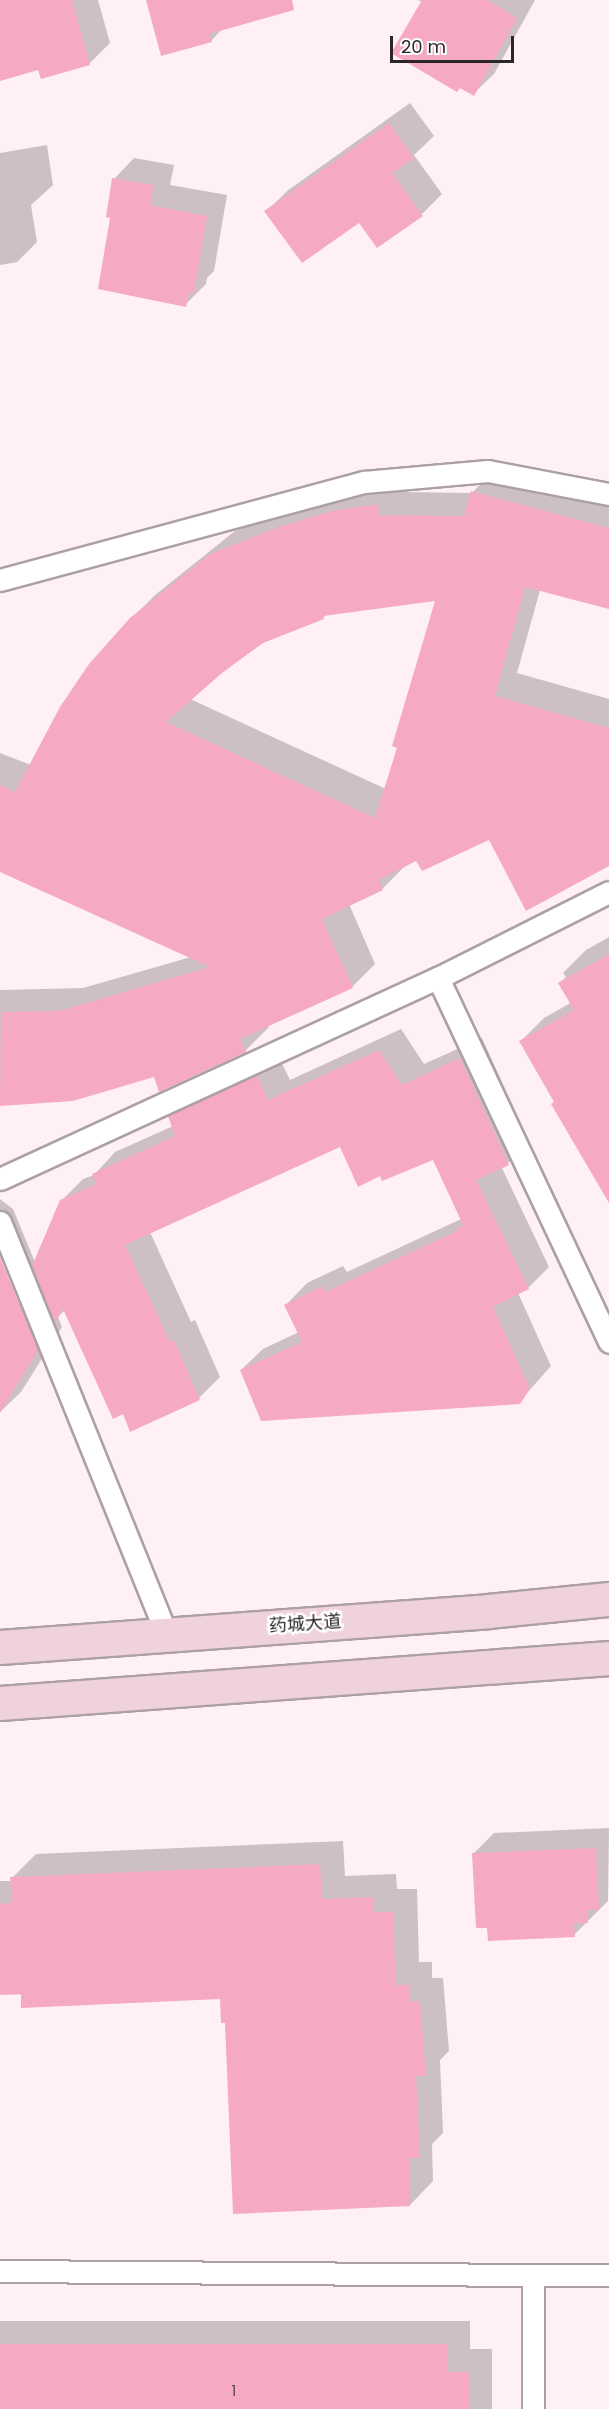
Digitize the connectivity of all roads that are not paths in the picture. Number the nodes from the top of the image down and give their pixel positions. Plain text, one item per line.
1 (609, 494) edge
2 (0, 580) edge
3 (609, 892) edge
4 (438, 978) junction
5 (0, 1179) edge
6 (0, 1222) edge
7 (609, 1342) edge
8 (609, 1599) edge
9 (167, 1635) junction
10 (0, 1647) edge
11 (609, 1658) edge
12 (0, 1704) edge
13 (0, 2271) edge
14 (533, 2275) junction
15 (609, 2275) edge
16 (533, 2409) edge

1 - 2 lane
3 - 4 lane
4 - 5 lane
4 - 7 lane
6 - 9 lane
8 - 9 main road, 药城大道
9 - 10 main road, 药城大道
11 - 12 main road
13 - 14 lane
14 - 15 lane
14 - 16 lane

